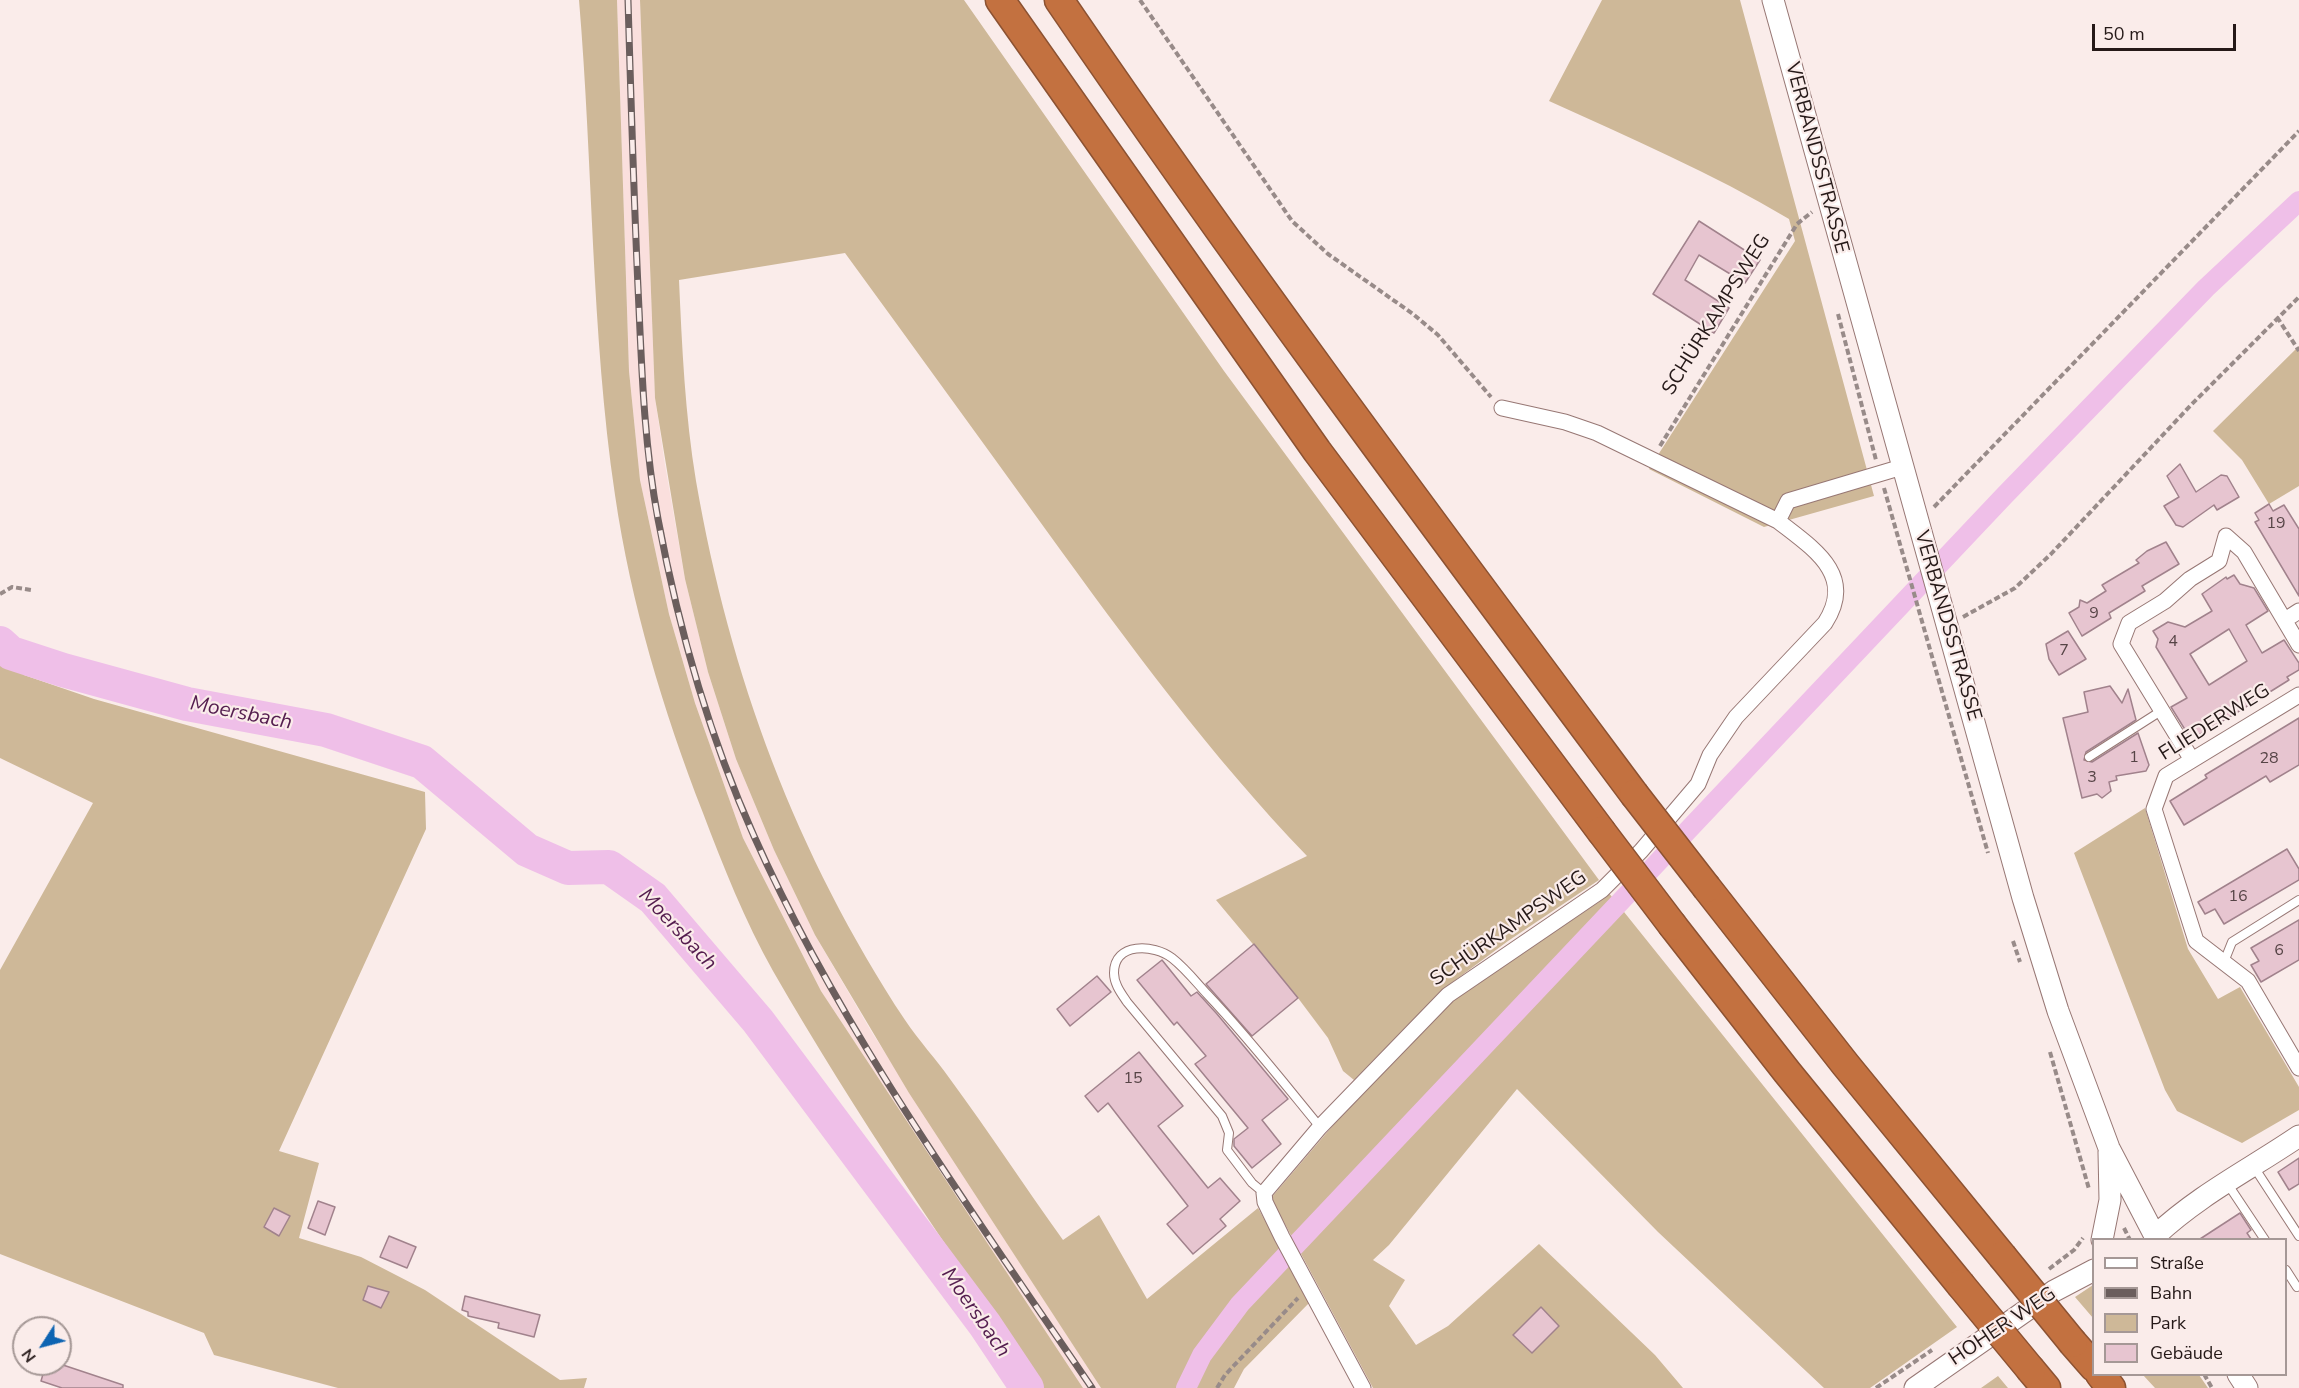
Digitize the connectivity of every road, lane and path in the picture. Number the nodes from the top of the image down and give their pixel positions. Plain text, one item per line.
1 (1000, 0) edge
2 (1059, 0) edge
3 (1140, 0) edge
4 (1773, 0) edge
5 (2299, 131) edge
6 (1829, 206) junction
7 (2299, 297) edge
8 (2277, 317) junction
9 (2299, 351) edge
10 (1502, 408) joint
11 (1652, 460) junction
12 (1902, 467) junction
13 (1929, 502) dead end
14 (1778, 521) junction
15 (1903, 555) dead end
16 (30, 590) dead end
17 (0, 594) edge
18 (2299, 611) edge
19 (1944, 616) junction
20 (2284, 620) junction
21 (1923, 625) dead end
22 (2299, 645) edge
23 (2299, 695) edge
24 (2161, 711) junction
25 (2089, 757) dead end
26 (2192, 760) junction
27 (2299, 900) edge
28 (2224, 962) junction
29 (2299, 1068) edge
30 (1320, 1127) junction
31 (2299, 1136) edge
32 (2109, 1148) junction
33 (2254, 1167) junction
34 (2231, 1189) junction
35 (1264, 1193) junction
36 (2299, 1236) edge
37 (2102, 1238) edge
38 (2153, 1238) edge
39 (2264, 1238) edge
40 (2090, 1267) edge
41 (2287, 1270) edge
42 (1309, 1287) junction
43 (2298, 1287) edge
44 (2092, 1365) edge
45 (2102, 1376) edge
46 (2038, 1379) edge
47 (1217, 1388) edge
48 (1363, 1388) edge
49 (1915, 1388) edge
50 (2111, 1388) edge

1 - 46 highway, bridge
2 - 44 highway, bridge
3 - 10 path
4 - 6 main road, VERBANDSSTRASSE
5 - 13 path
6 - 11 path, SCHÜRKAMPSWEG
6 - 12 main road, VERBANDSSTRASSE
7 - 8 path
8 - 9 path
8 - 19 path
10 - 11 street, SCHÜRKAMPSWEG
11 - 14 street, SCHÜRKAMPSWEG
12 - 14 street
12 - 19 main road, VERBANDSSTRASSE
14 - 30 street, SCHÜRKAMPSWEG
15 - 21 path
16 - 17 path
18 - 20 street
19 - 32 main road, VERBANDSSTRASSE
20 - 22 street
20 - 24 street
23 - 26 street, FLIEDERWEG
24 - 25 lane
24 - 26 street
26 - 28 street, FLIEDERWEG
27 - 28 lane
28 - 29 street, FLIEDERWEG
30 - 35 street, SCHÜRKAMPSWEG
30 - 35 lane
31 - 33 main road
32 - 37 main road
32 - 38 main road, VERBANDSSTRASSE
33 - 34 main road
33 - 36 lane
33 - 38 main road
34 - 38 main road
34 - 39 lane
35 - 42 street
40 - 49 main road, HOHER WEG
41 - 43 lane
42 - 47 path
42 - 48 street
45 - 50 highway

